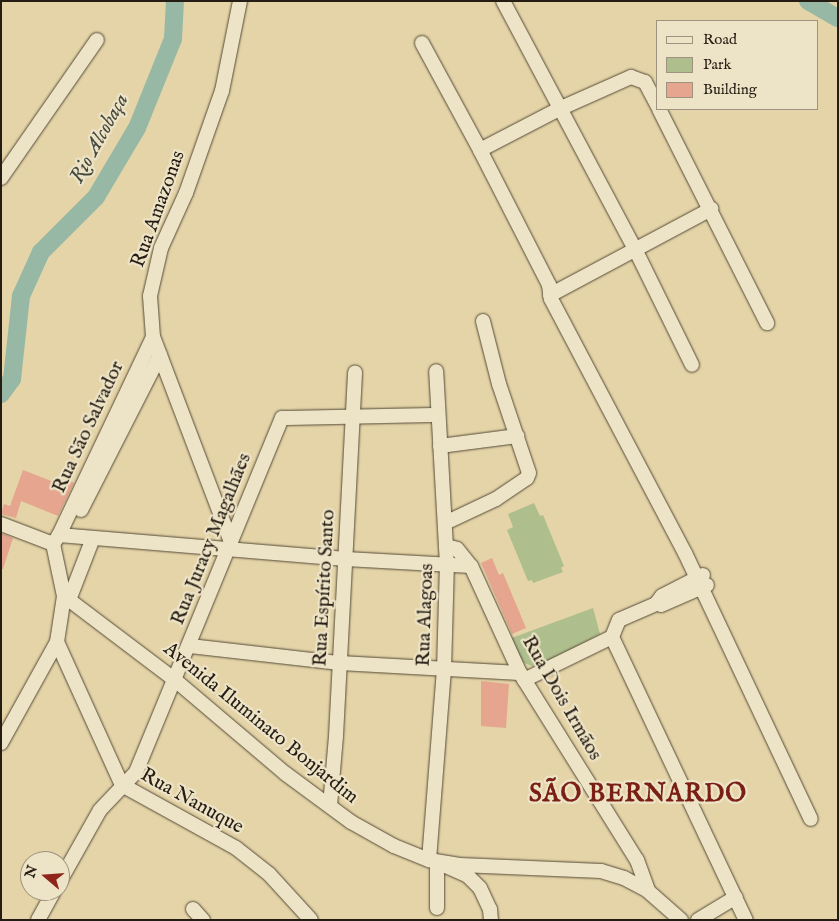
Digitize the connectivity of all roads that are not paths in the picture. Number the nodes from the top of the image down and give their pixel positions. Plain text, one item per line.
1 (240, 1) edge
2 (504, 1) edge
3 (96, 40) dead end
4 (422, 43) dead end
5 (656, 103) edge
6 (559, 109) junction
7 (660, 110) edge
8 (480, 150) junction
9 (1, 178) edge
10 (711, 209) junction
11 (635, 249) junction
12 (552, 290) junction
13 (483, 321) dead end
14 (767, 323) dead end
15 (153, 337) junction
16 (160, 355) junction
17 (692, 365) dead end
18 (436, 371) dead end
19 (355, 372) dead end
20 (438, 415) junction
21 (354, 417) junction
22 (517, 436) junction
23 (440, 446) junction
24 (445, 523) junction
25 (3, 525) edge
26 (60, 538) junction
27 (93, 538) junction
28 (230, 545) junction
29 (446, 546) junction
30 (346, 559) junction
31 (447, 565) junction
32 (471, 566) junction
33 (702, 582) junction
34 (66, 598) junction
35 (612, 637) junction
36 (57, 642) junction
37 (190, 646) junction
38 (340, 663) junction
39 (444, 670) junction
40 (522, 677) junction
41 (175, 680) junction
42 (1, 743) edge
43 (122, 785) junction
44 (330, 806) junction
45 (811, 819) dead end
46 (433, 861) junction
47 (70, 862) edge
48 (648, 890) junction
49 (736, 897) junction
50 (48, 901) edge
51 (437, 908) dead end
52 (193, 909) dead end
53 (38, 920) edge
54 (203, 920) edge
55 (311, 920) edge
56 (491, 920) edge
57 (681, 920) edge
58 (698, 920) edge
59 (746, 920) edge

1 - 15 street, Rua Amazonas
2 - 6 street
3 - 9 street
4 - 8 street
5 - 6 street
6 - 8 street
6 - 11 street
7 - 10 street
8 - 12 street
10 - 11 street
10 - 14 street
11 - 12 street
11 - 17 street
12 - 33 street
13 - 22 street
15 - 16 street, Rua Amazonas
15 - 26 street, Rua São Salvador
16 - 26 street, Rua São Salvador
16 - 28 street, Rua Amazonas
18 - 20 street, Rua Alagoas
19 - 21 street, Rua Espírito Santo
20 - 21 street
20 - 23 street, Rua Alagoas
21 - 28 street, Rua Juracy Magalhães
21 - 30 street, Rua Espírito Santo
22 - 23 street
22 - 24 street
23 - 24 street, Rua Alagoas
24 - 29 street, Rua Alagoas
25 - 26 street
26 - 27 street
26 - 34 street
27 - 28 street
27 - 34 street
28 - 30 street
28 - 37 street, Rua Juracy Magalhães
29 - 31 street, Rua Alagoas
29 - 32 street, Rua Dois Irmãos
30 - 31 street
30 - 38 street, Rua Espírito Santo
31 - 32 street
31 - 39 street, Rua Alagoas
32 - 40 street, Rua Dois Irmãos
33 - 35 street
33 - 45 street
34 - 36 street
34 - 41 street, Avenida Iluminato Bonjardim
35 - 40 street
35 - 49 street
36 - 42 street
36 - 43 street, Rua Nanuque
37 - 38 street
37 - 41 street, Rua Juracy Magalhães
38 - 39 street
38 - 44 street, Rua Espírito Santo
39 - 40 street
39 - 46 street, Rua Alagoas
40 - 48 street, Rua Dois Irmãos
41 - 43 street, Rua Juracy Magalhães
41 - 44 street, Avenida Iluminato Bonjardim
43 - 47 street, Rua Juracy Magalhães
43 - 55 street, Rua Nanuque
44 - 46 street, Avenida Iluminato Bonjardim
46 - 48 street, Avenida Iluminato Bonjardim
46 - 51 street, Rua Alagoas
46 - 56 street
48 - 57 street, Rua Dois Irmãos
49 - 58 street
49 - 59 street
50 - 53 street
52 - 54 street

